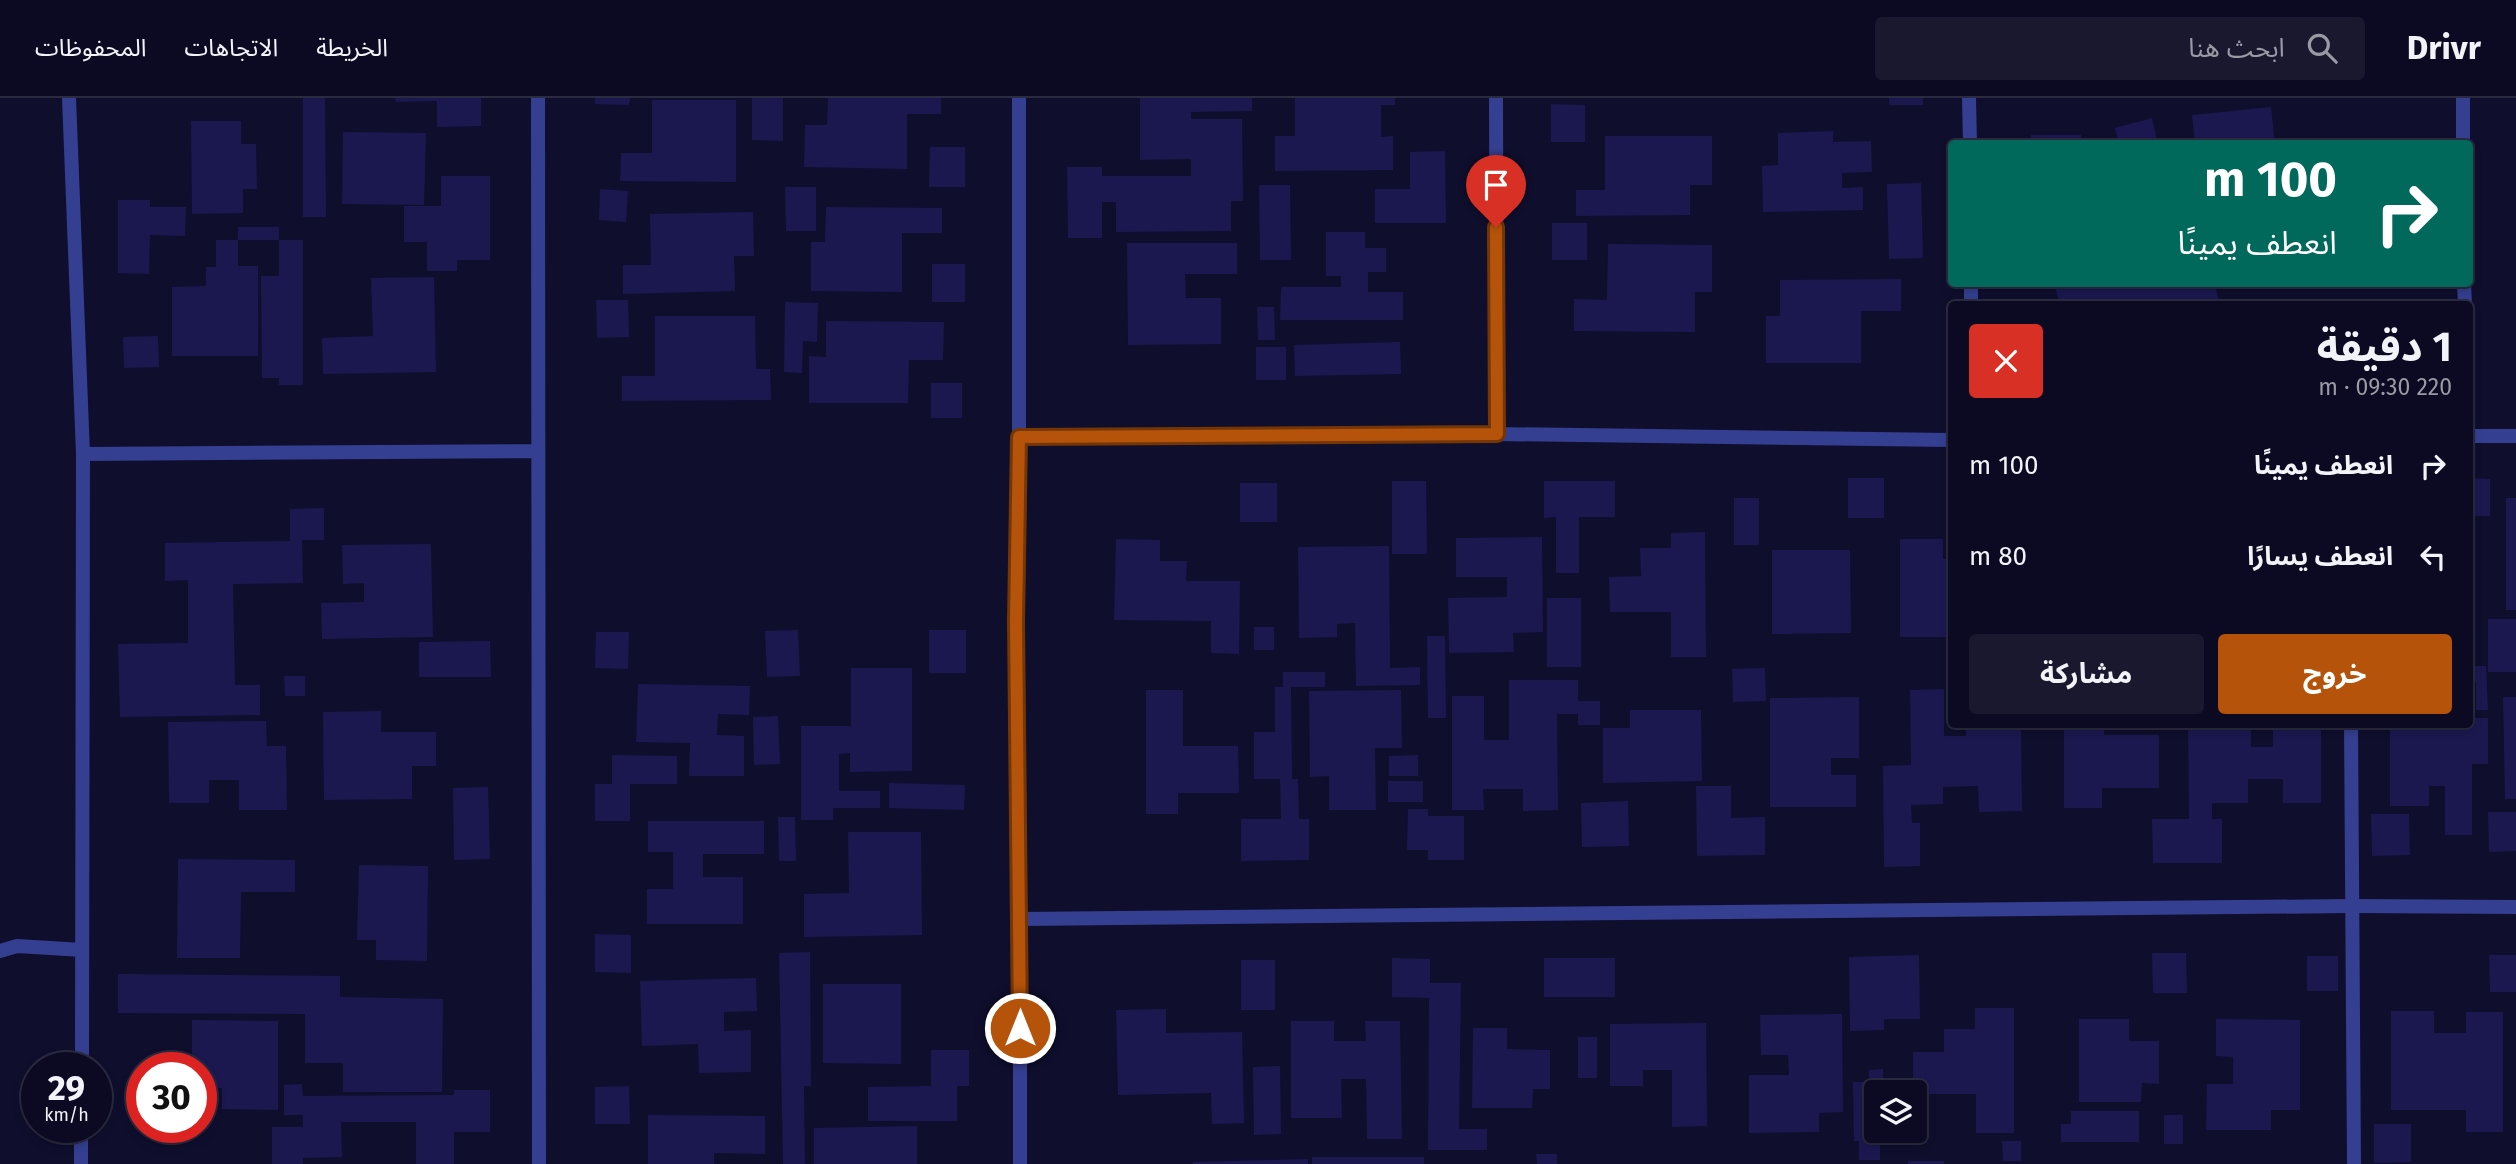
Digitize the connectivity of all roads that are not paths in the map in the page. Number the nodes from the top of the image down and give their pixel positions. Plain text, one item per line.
1 (69, 98) edge
2 (538, 98) edge
3 (1019, 98) edge
4 (1496, 98) edge
5 (1969, 98) edge
6 (2463, 98) edge
7 (1969, 140) edge
8 (2463, 140) edge
9 (1497, 434) junction
10 (2473, 436) edge
11 (2516, 436) edge
12 (1019, 437) junction
13 (1948, 440) edge
14 (538, 451) junction
15 (83, 454) junction
16 (2351, 728) edge
17 (2351, 906) junction
18 (2516, 907) edge
19 (1020, 919) junction
20 (82, 950) junction
21 (0, 951) edge
22 (82, 1052) edge
23 (81, 1143) edge
24 (81, 1164) edge
25 (539, 1164) edge
26 (1020, 1164) edge
27 (2354, 1164) edge

1 - 15 street
2 - 14 street
3 - 12 street
4 - 9 street
5 - 7 street
6 - 8 street
9 - 12 street
9 - 13 street
10 - 11 street
12 - 19 street
14 - 15 street
14 - 25 street
15 - 20 street
16 - 17 street
17 - 18 street
17 - 19 street
17 - 27 street
19 - 26 street
20 - 21 street
20 - 22 street
23 - 24 street

